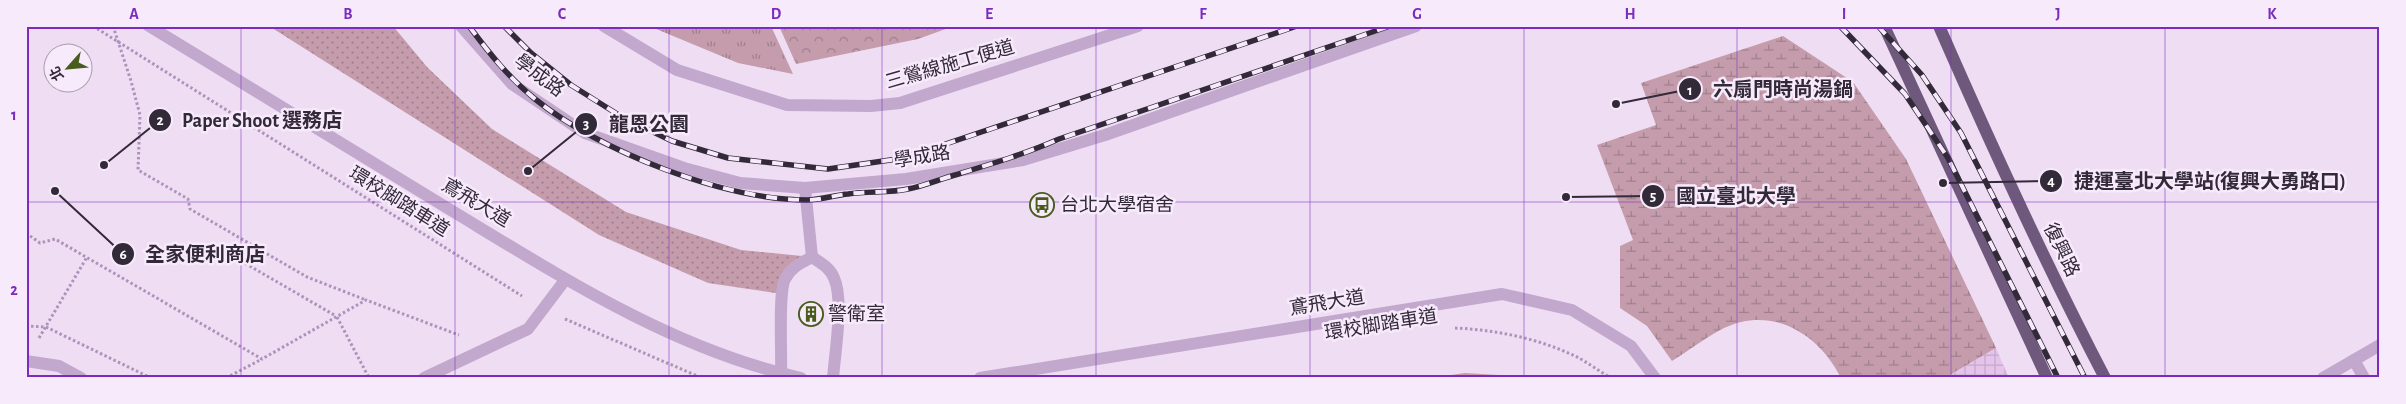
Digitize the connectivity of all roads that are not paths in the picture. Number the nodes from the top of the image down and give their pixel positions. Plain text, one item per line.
1 (149, 26) edge
2 (461, 26) edge
3 (604, 26) edge
4 (1138, 26) edge
5 (1416, 26) edge
6 (1884, 26) edge
7 (1939, 26) edge
8 (805, 188) junction
9 (812, 257) junction
10 (566, 280) junction
11 (2380, 345) edge
12 (2354, 360) junction
13 (26, 361) edge
14 (781, 373) junction
15 (81, 378) edge
16 (424, 378) edge
17 (801, 378) edge
18 (833, 378) edge
19 (980, 378) edge
20 (1655, 378) edge
21 (2047, 378) edge
22 (2105, 378) edge
23 (2323, 378) edge
24 (2364, 378) edge

1 - 10 street, 鳶飛大道
2 - 8 street, 學成路
3 - 4 street, 三鶯線施工便道
5 - 8 street, 學成路
6 - 21 main road
7 - 22 main road, 復興路
8 - 9 street
9 - 14 street
9 - 18 street
10 - 14 street, 鳶飛大道
10 - 16 street
11 - 12 street
12 - 23 street
12 - 24 street
13 - 15 street
14 - 17 street, 鳶飛大道
19 - 20 street, 鳶飛大道

